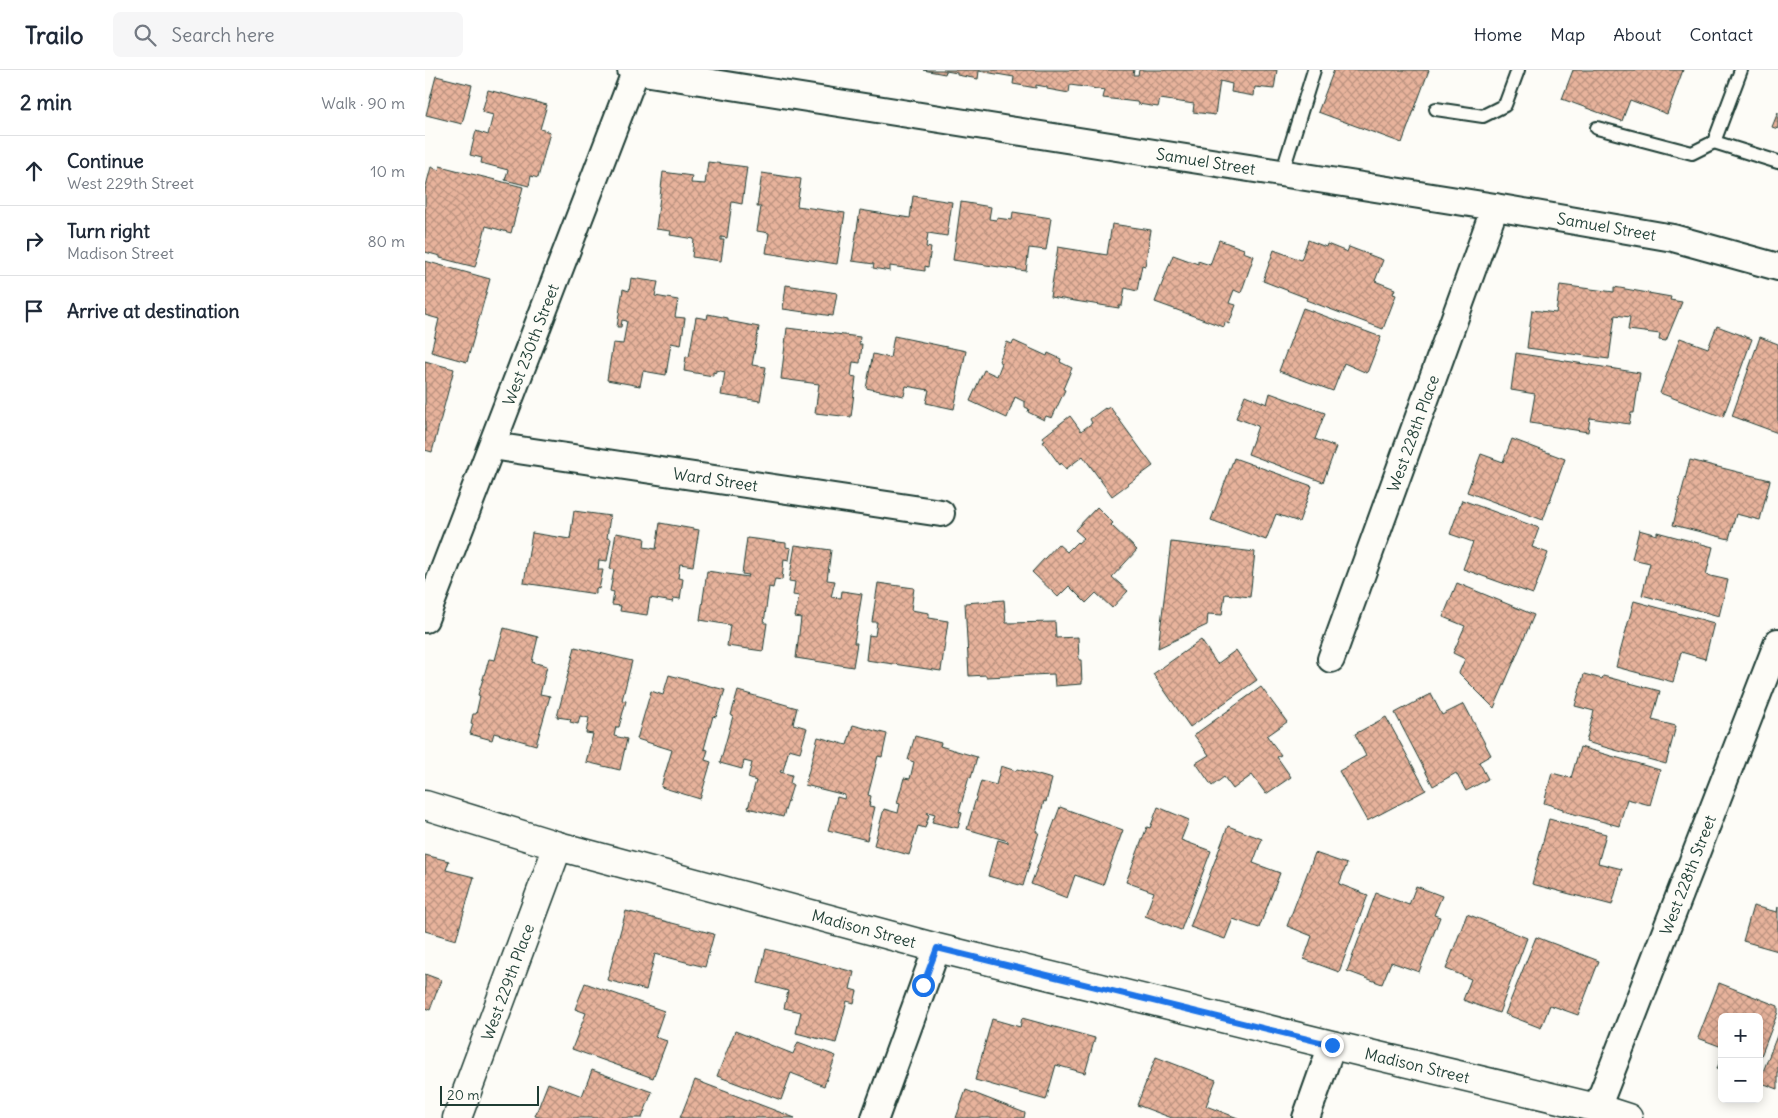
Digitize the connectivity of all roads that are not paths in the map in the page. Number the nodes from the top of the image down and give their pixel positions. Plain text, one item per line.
1 (634, 70) edge
2 (1314, 70) edge
3 (1518, 70) edge
4 (1741, 70) edge
5 (1437, 109) dead end
6 (1597, 128) dead end
7 (1714, 142) junction
8 (1778, 162) edge
9 (1283, 173) junction
10 (1495, 207) junction
11 (1778, 267) edge
12 (492, 446) junction
13 (941, 513) dead end
14 (425, 619) edge
15 (1778, 642) edge
16 (1331, 659) dead end
17 (425, 805) edge
18 (558, 846) junction
19 (937, 948) junction
20 (1332, 1045) junction
21 (1597, 1108) junction
22 (457, 1118) edge
23 (875, 1118) edge
24 (1306, 1118) edge
25 (1628, 1118) edge

1 - 9 street, Samuel Street
1 - 12 street, West 230th Street
2 - 9 lane
3 - 5 lane
4 - 7 lane
6 - 7 lane
7 - 8 lane
9 - 10 street, Samuel Street
10 - 11 street, Samuel Street
10 - 16 street, West 228th Place
12 - 13 street, Ward Street
12 - 14 street, West 230th Street
15 - 21 street, West 228th Street
17 - 18 street, Madison Street
18 - 19 street, Madison Street
18 - 22 street, West 229th Place
19 - 20 street, Madison Street
19 - 23 street
20 - 21 street, Madison Street
20 - 24 street
21 - 25 street, Madison Street

